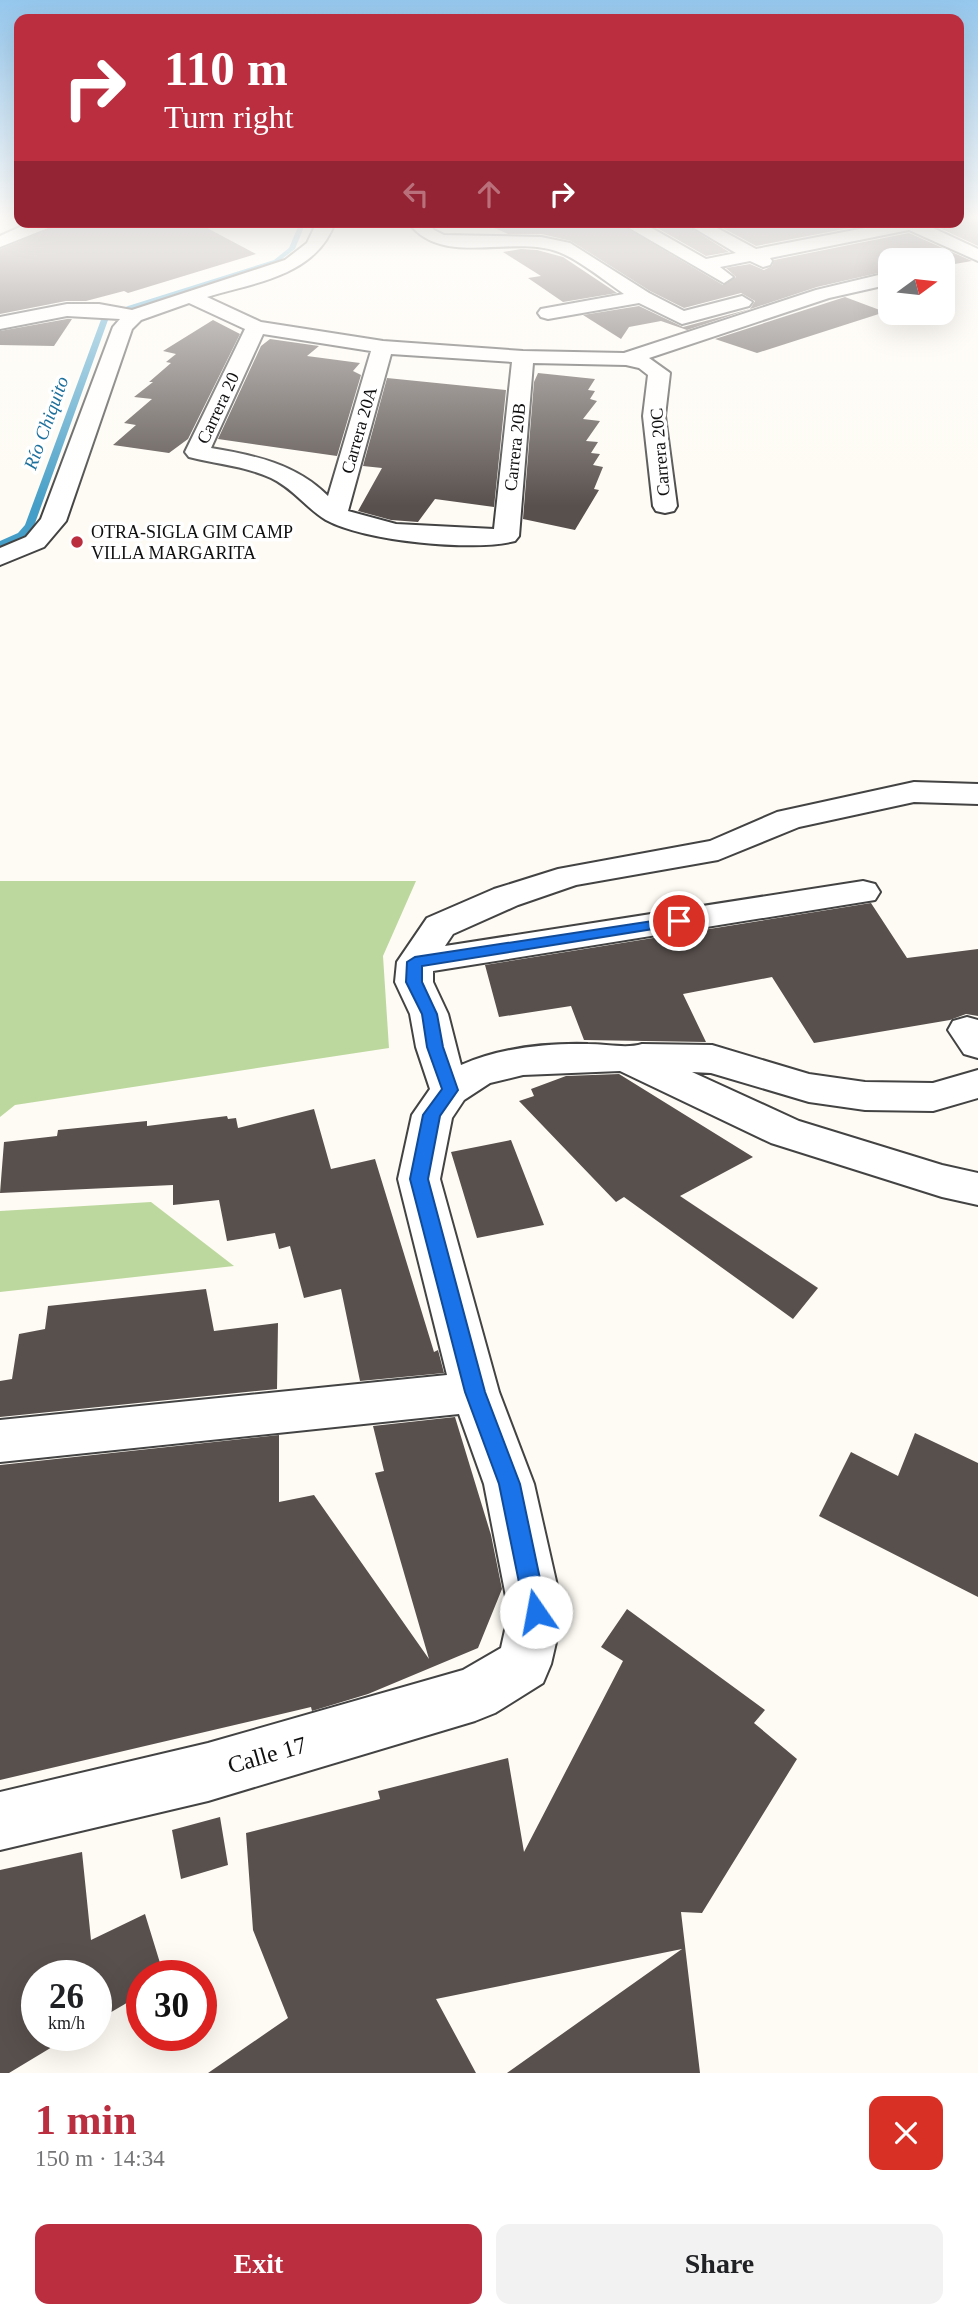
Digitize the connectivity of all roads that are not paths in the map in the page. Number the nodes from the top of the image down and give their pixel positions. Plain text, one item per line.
1 (43, 313) edge
2 (119, 313) edge
3 (137, 313) edge
4 (225, 313) edge
5 (672, 313) edge
6 (702, 313) edge
7 (758, 313) edge
8 (130, 315) junction
9 (0, 323) edge
10 (256, 327) junction
11 (383, 347) junction
12 (523, 357) junction
13 (636, 361) junction
14 (664, 506) dead end
15 (335, 514) junction
16 (0, 557) edge
17 (978, 794) edge
18 (863, 892) dead end
19 (415, 962) junction
20 (625, 1058) junction
21 (978, 1084) edge
22 (450, 1090) junction
23 (978, 1189) edge
24 (475, 1392) junction
25 (0, 1441) edge
26 (0, 1821) edge

1 - 9 street
2 - 8 street
3 - 8 street
4 - 10 street
5 - 6 street
7 - 13 street
8 - 16 street
10 - 11 street
10 - 15 street, Carrera 20
11 - 12 street
11 - 15 street, Carrera 20A
12 - 13 street
12 - 15 street, Carrera 20B
13 - 14 street, Carrera 20C
17 - 19 street
18 - 19 street
19 - 22 street
20 - 21 street
20 - 22 street
20 - 23 street
22 - 24 street
24 - 25 street
24 - 26 street, Calle 17

